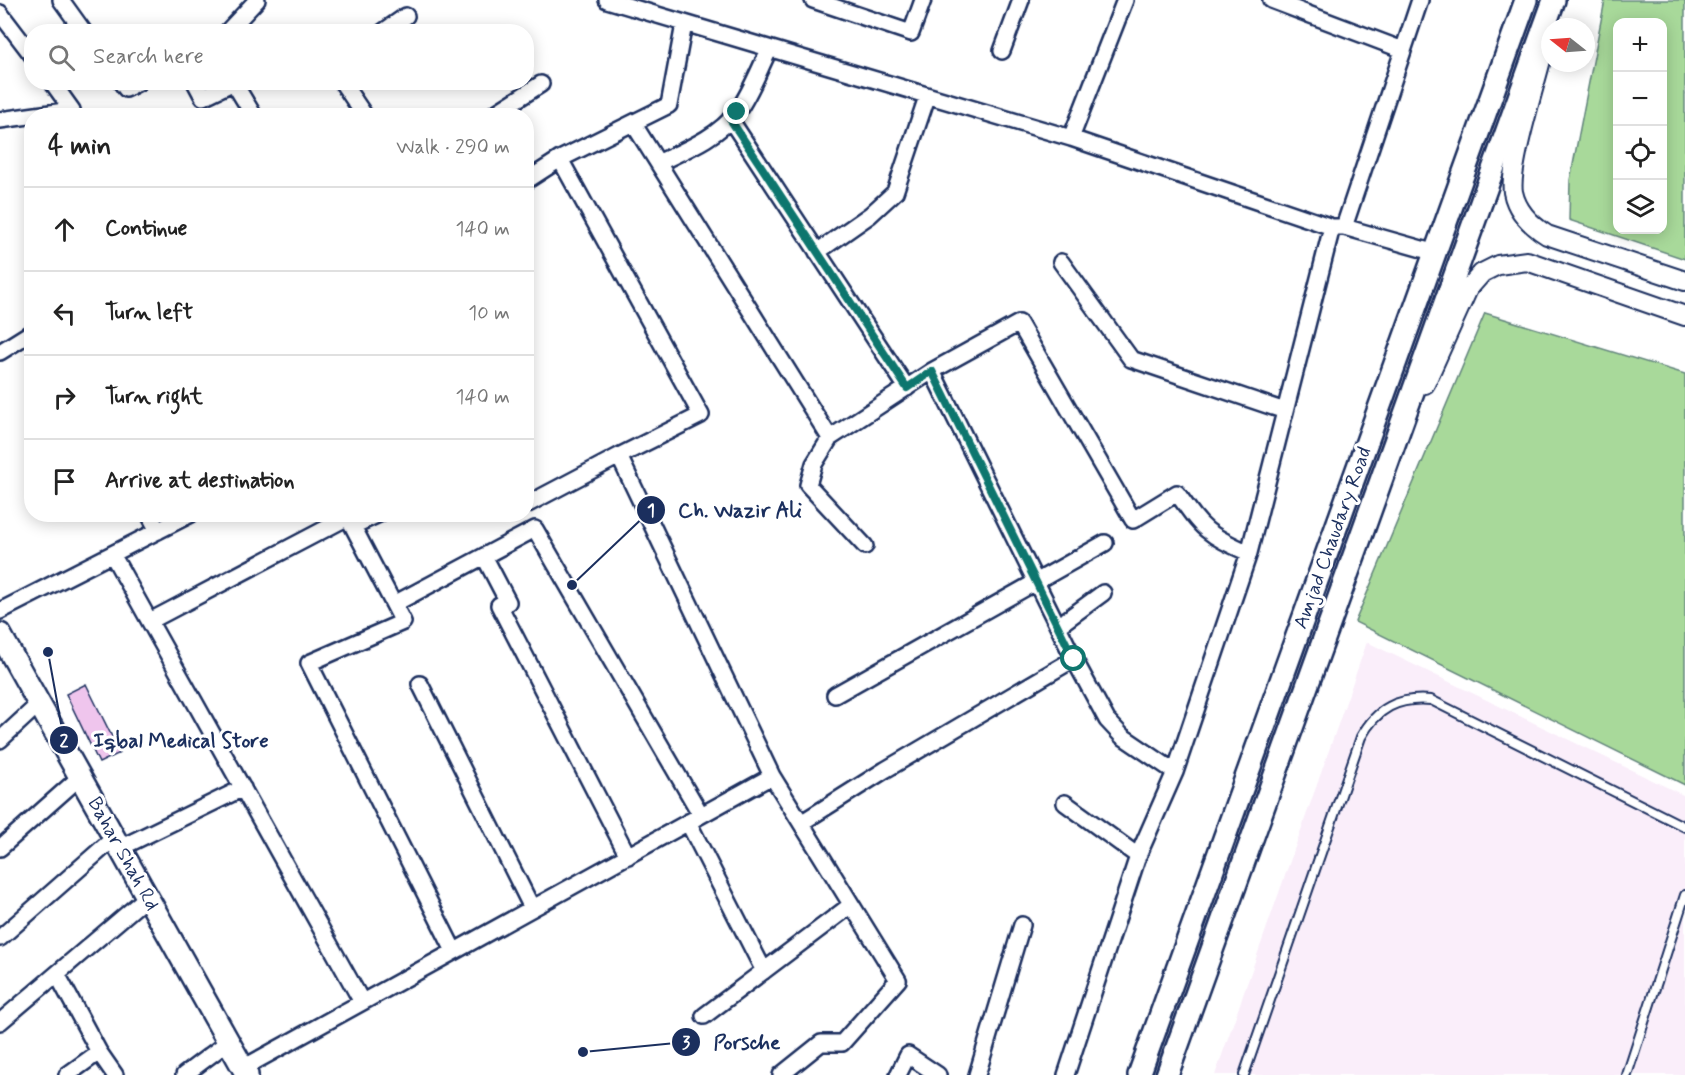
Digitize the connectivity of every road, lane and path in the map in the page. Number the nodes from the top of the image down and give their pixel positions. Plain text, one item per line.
1 (61, 0) edge
2 (257, 0) edge
3 (607, 0) edge
4 (813, 0) edge
5 (923, 0) edge
6 (1021, 0) edge
7 (1125, 0) edge
8 (1420, 0) edge
9 (1526, 0) edge
10 (1555, 0) edge
11 (1279, 1) edge
12 (0, 13) edge
13 (406, 16) dead end
14 (78, 24) edge
15 (234, 24) edge
16 (394, 24) edge
17 (684, 24) junction
18 (24, 44) edge
19 (769, 50) junction
20 (1403, 50) junction
21 (1002, 51) dead end
22 (541, 84) dead end
23 (534, 88) edge
24 (58, 90) edge
25 (199, 90) edge
26 (218, 90) edge
27 (238, 90) edge
28 (347, 90) edge
29 (532, 90) edge
30 (927, 97) junction
31 (71, 108) edge
32 (249, 108) edge
33 (360, 108) edge
34 (504, 108) edge
35 (24, 117) edge
36 (730, 119) junction
37 (0, 120) edge
38 (633, 123) junction
39 (1071, 138) junction
40 (560, 159) junction
41 (658, 163) junction
42 (534, 176) edge
43 (1338, 227) junction
44 (817, 252) junction
45 (1436, 253) junction
46 (1061, 261) dead end
47 (1685, 281) edge
48 (1685, 316) edge
49 (24, 337) edge
50 (0, 352) edge
51 (932, 371) junction
52 (907, 388) junction
53 (1285, 411) junction
54 (830, 438) junction
55 (619, 456) junction
56 (1378, 485) junction
57 (534, 500) edge
58 (153, 522) edge
59 (175, 522) edge
60 (343, 522) edge
61 (351, 522) edge
62 (532, 522) edge
63 (536, 529) junction
64 (158, 531) junction
65 (1105, 543) dead end
66 (865, 546) dead end
67 (1249, 552) junction
68 (112, 554) junction
69 (484, 556) junction
70 (1037, 582) junction
71 (1103, 592) dead end
72 (394, 604) junction
73 (0, 611) edge
74 (150, 621) junction
75 (1058, 626) junction
76 (0, 634) edge
77 (1074, 659) junction
78 (420, 684) dead end
79 (835, 695) dead end
80 (39, 704) junction
81 (0, 740) edge
82 (1175, 772) junction
83 (772, 776) junction
84 (80, 777) junction
85 (243, 788) junction
86 (1065, 803) dead end
87 (694, 819) junction
88 (801, 823) junction
89 (1685, 827) edge
90 (117, 843) junction
91 (0, 848) edge
92 (628, 856) junction
93 (1138, 856) junction
94 (1685, 895) edge
95 (147, 897) junction
96 (851, 905) junction
97 (532, 908) junction
98 (1022, 925) dead end
99 (0, 938) edge
100 (454, 951) junction
101 (764, 971) junction
102 (57, 974) junction
103 (362, 1002) junction
104 (704, 1016) dead end
105 (0, 1022) edge
106 (228, 1042) junction
107 (99, 1052) junction
108 (245, 1071) edge
109 (67, 1075) edge
110 (115, 1075) edge
111 (183, 1075) edge
112 (781, 1075) edge
113 (898, 1075) edge
114 (938, 1075) edge
115 (977, 1075) edge
116 (1066, 1075) edge
117 (1139, 1075) edge
118 (1167, 1075) edge
119 (1244, 1075) edge
120 (1627, 1075) edge

1 - 14 street
2 - 15 street
3 - 17 street
4 - 5 street
6 - 21 street
7 - 39 street
8 - 20 street
9 - 45 main road, Amjad Chaudary Road
10 - 47 street
10 - 56 main road, Amjad Chaudary Road
11 - 20 street
12 - 18 street
13 - 16 street
17 - 19 street
17 - 38 street
19 - 30 street
19 - 36 street
20 - 43 street
22 - 23 street
24 - 31 street
25 - 26 street
27 - 32 street
28 - 33 street
29 - 34 street
30 - 39 street
30 - 44 street
35 - 37 street
36 - 41 street
36 - 44 street
38 - 40 street
38 - 41 street
39 - 43 street
40 - 42 street
40 - 55 street
41 - 54 street
43 - 45 street
43 - 53 street
44 - 52 street
45 - 117 main road, Amjad Chaudary Road
46 - 53 street
48 - 56 street
49 - 50 street
51 - 52 street
51 - 67 street
51 - 70 street
52 - 54 street
53 - 67 street
54 - 66 street
55 - 57 street
55 - 83 street
56 - 118 main road, Amjad Chaudary Road
58 - 64 street
59 - 64 street
60 - 74 street
61 - 72 street
62 - 63 street
63 - 69 street
63 - 87 street
64 - 68 street
65 - 70 street
67 - 82 street
68 - 73 street
68 - 74 street
69 - 72 street
69 - 92 street
70 - 75 street
70 - 79 street
71 - 75 street
72 - 100 street
74 - 85 street
75 - 77 street
76 - 80 main road, Bahar Shah Rd
77 - 82 street
77 - 88 street
78 - 97 street
80 - 81 street
80 - 84 main road, Bahar Shah Rd
82 - 93 street
83 - 87 street
83 - 88 street
84 - 90 main road, Bahar Shah Rd
84 - 91 street
85 - 90 street
85 - 103 street
86 - 93 street
87 - 92 street
87 - 101 street
88 - 96 street
89 - 119 lane
90 - 95 main road, Bahar Shah Rd
90 - 99 street
92 - 97 street
93 - 116 street
94 - 120 lane
95 - 102 street
95 - 106 main road, Bahar Shah Rd
96 - 101 street
96 - 112 street
97 - 100 street
98 - 115 street
100 - 103 street
101 - 104 street
102 - 105 street
102 - 107 street
103 - 108 street
106 - 108 main road, Bahar Shah Rd
106 - 111 street
107 - 109 street
107 - 110 street
113 - 114 street

